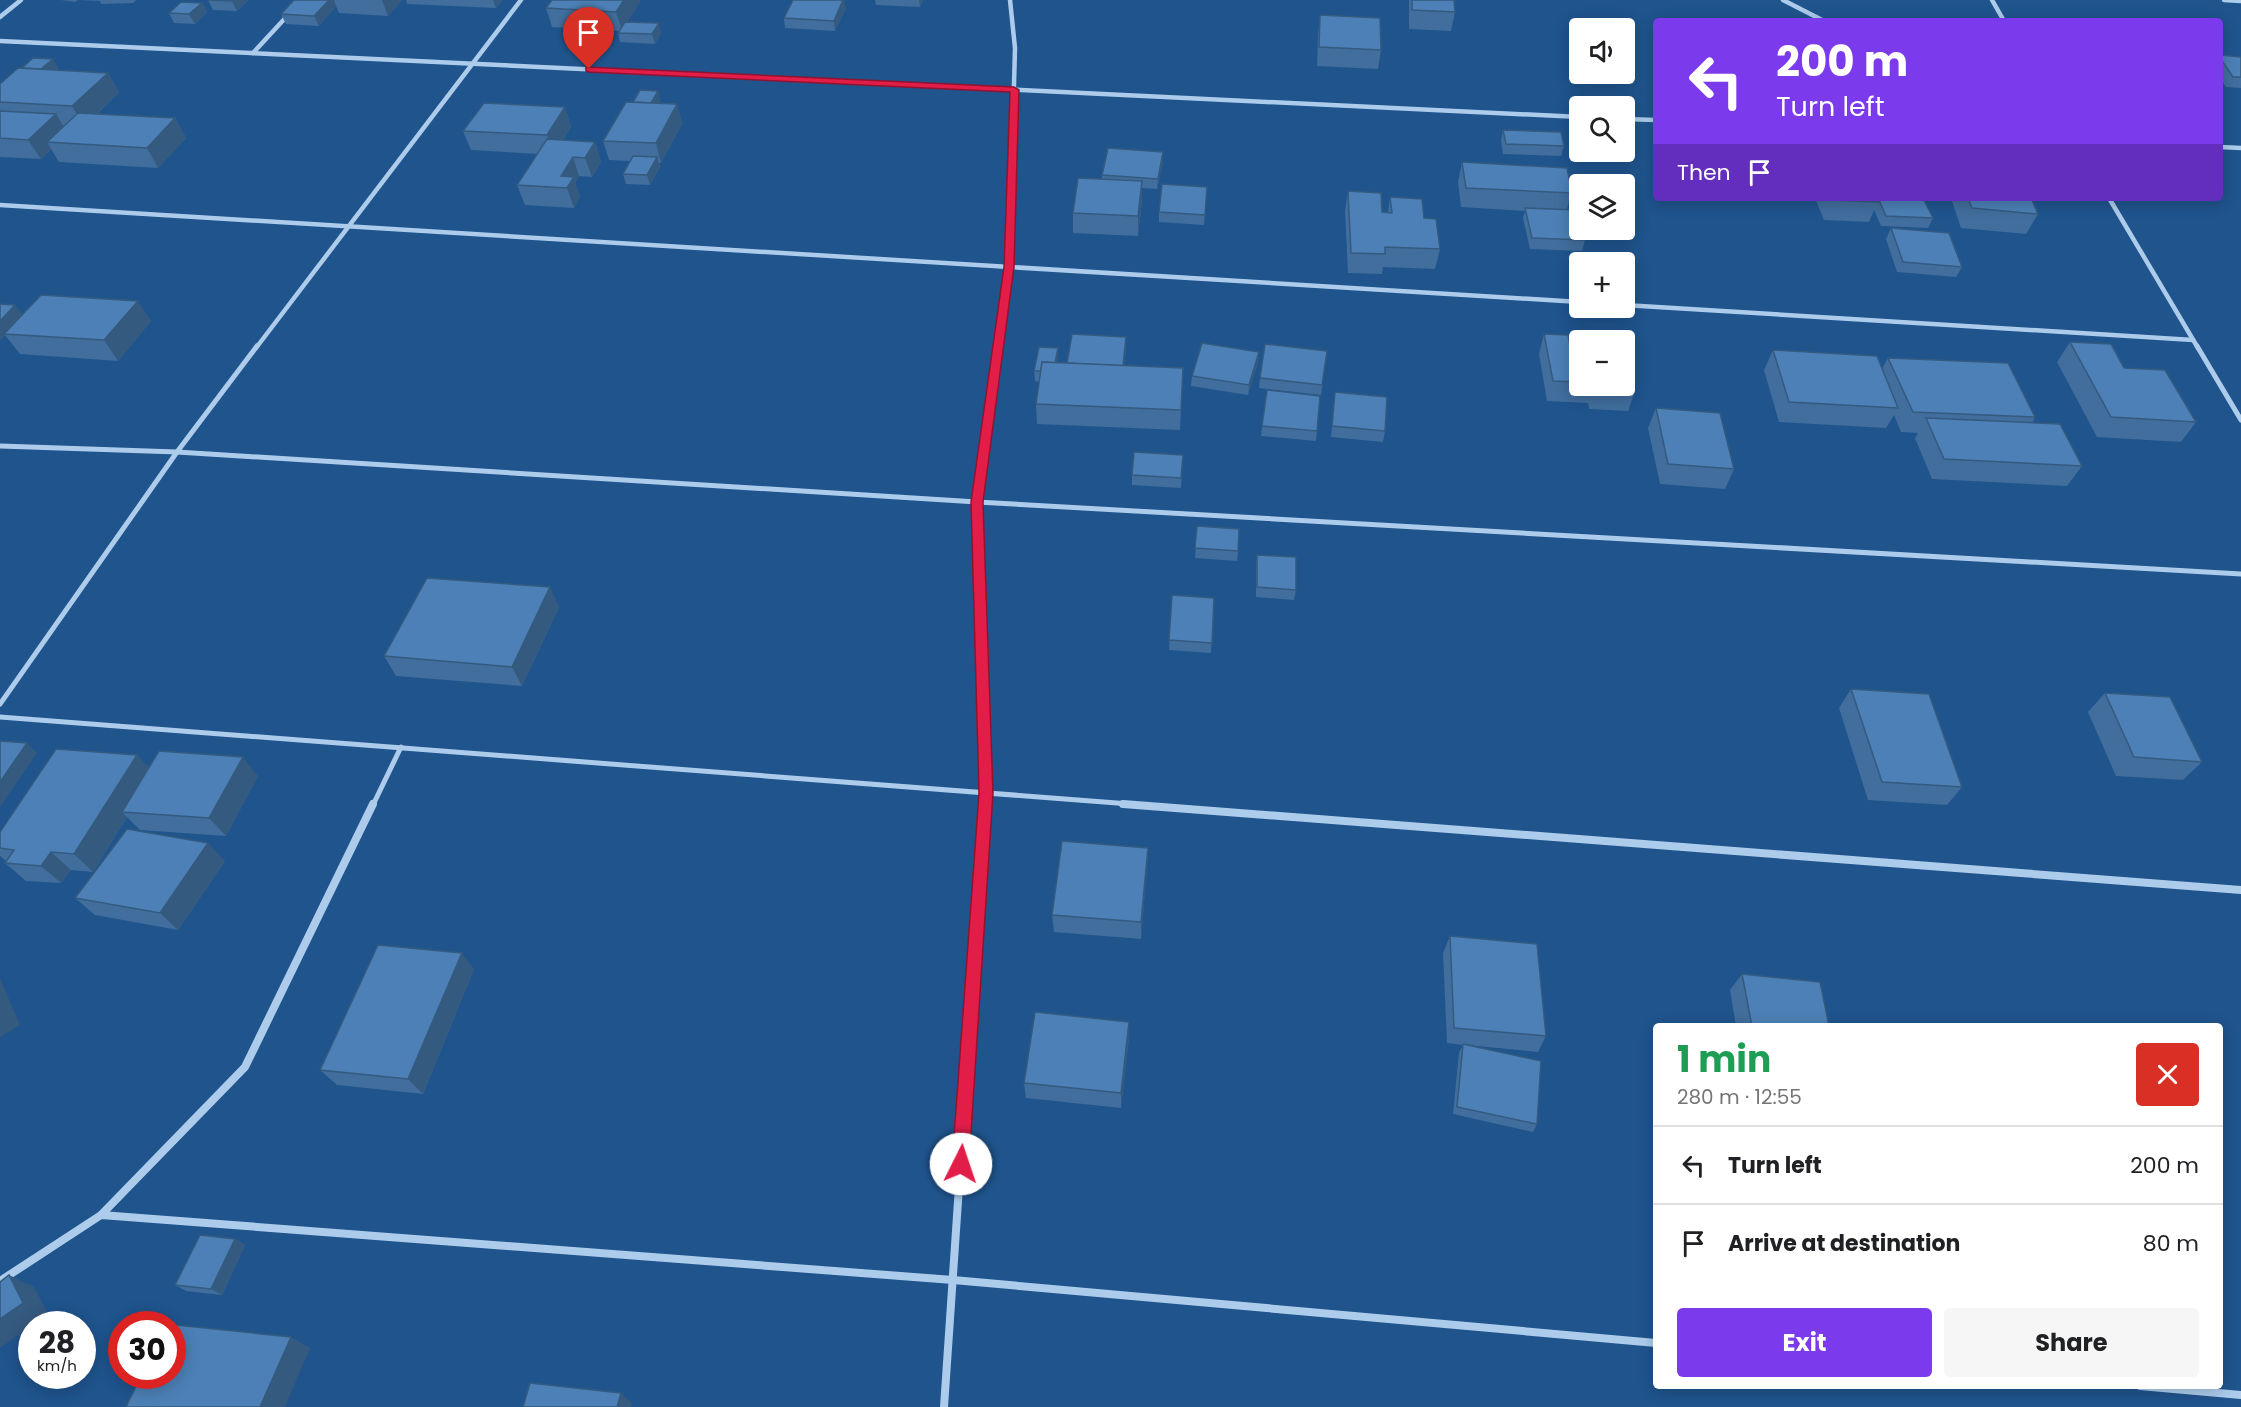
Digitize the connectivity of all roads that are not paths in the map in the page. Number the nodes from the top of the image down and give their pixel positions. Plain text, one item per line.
1 (21, 0) edge
2 (521, 0) edge
3 (1010, 0) edge
4 (1783, 0) edge
5 (1992, 0) edge
6 (2224, 0) edge
7 (2241, 1) edge
8 (294, 8) edge
9 (0, 18) edge
10 (1818, 18) edge
11 (2002, 18) edge
12 (0, 41) edge
13 (253, 53) junction
14 (471, 64) junction
15 (1014, 90) junction
16 (1569, 116) edge
17 (1635, 119) edge
18 (1653, 120) edge
19 (2223, 147) edge
20 (2241, 148) edge
21 (2111, 201) edge
22 (0, 205) edge
23 (347, 227) junction
24 (1009, 267) junction
25 (1569, 301) edge
26 (1635, 306) edge
27 (2193, 340) junction
28 (2241, 420) edge
29 (0, 446) edge
30 (177, 452) junction
31 (977, 502) junction
32 (2241, 574) edge
33 (0, 704) edge
34 (0, 717) edge
35 (401, 747) junction
36 (986, 793) junction
37 (2241, 890) edge
38 (101, 1215) junction
39 (953, 1280) junction
40 (0, 1281) edge
41 (1653, 1343) edge
42 (2174, 1389) edge
43 (2241, 1395) edge
44 (944, 1407) edge

1 - 9 street
2 - 14 street
3 - 15 street
4 - 10 street
5 - 11 street
6 - 7 street
8 - 13 street
12 - 13 street
13 - 14 street
14 - 15 street
14 - 23 street
15 - 16 street
15 - 24 street
17 - 18 street
19 - 20 street
21 - 27 street
22 - 23 street
23 - 24 street
23 - 30 street
24 - 25 street
24 - 31 street
26 - 27 street
27 - 28 street
29 - 30 street
30 - 31 street
30 - 33 street
31 - 32 street
31 - 36 street
34 - 35 street
35 - 36 street
35 - 38 street
36 - 37 street
36 - 39 street
38 - 39 street
38 - 40 street
39 - 41 street
39 - 44 street
42 - 43 street

